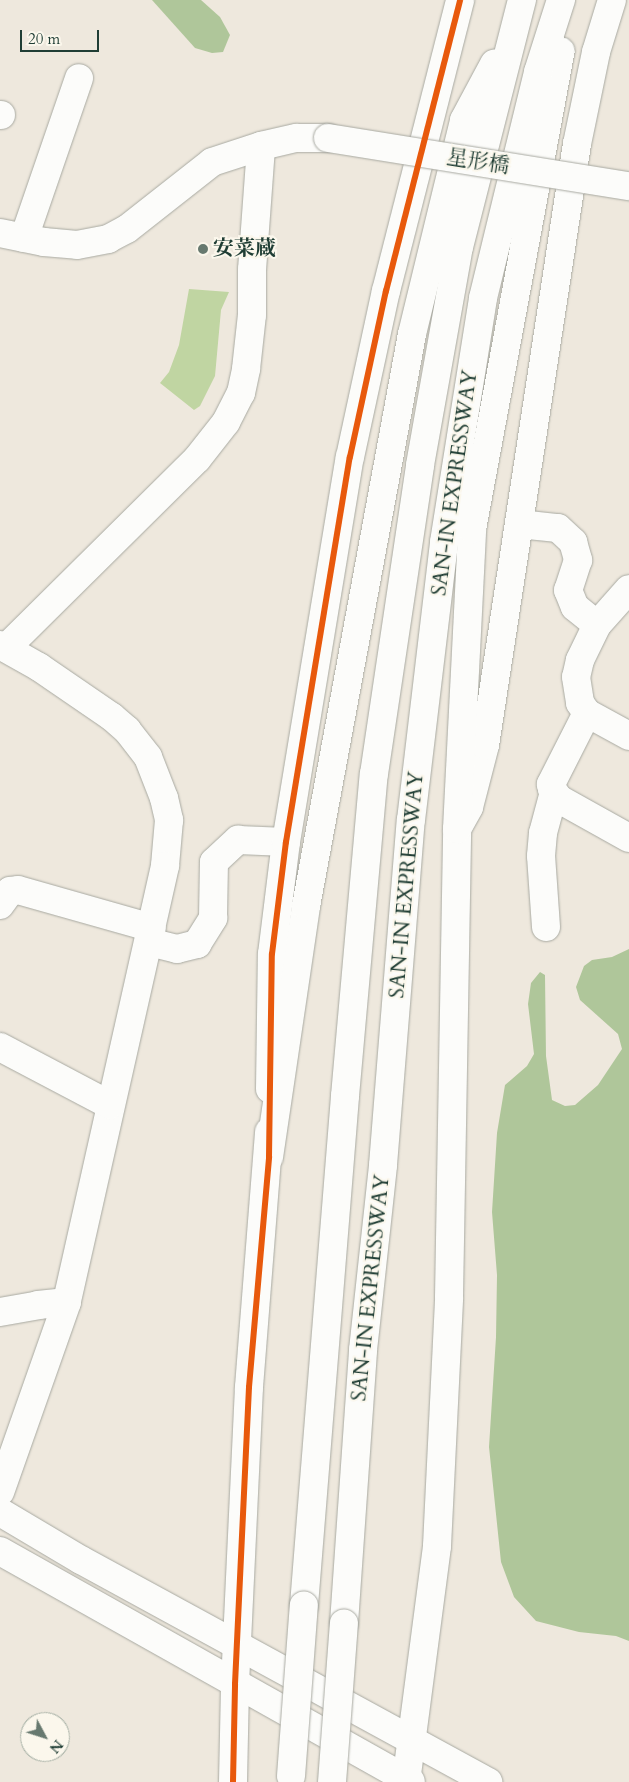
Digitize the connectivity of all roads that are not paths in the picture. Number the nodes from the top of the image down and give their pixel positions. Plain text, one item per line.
1 (460, 0) edge
2 (522, 0) edge
3 (561, 0) edge
4 (570, 0) edge
5 (612, 0) edge
6 (514, 27) junction
7 (79, 78) dead end
8 (261, 146) junction
9 (629, 186) edge
10 (12, 236) edge
11 (519, 524) junction
12 (629, 589) edge
13 (596, 625) junction
14 (3, 647) edge
15 (587, 713) junction
16 (629, 736) edge
17 (554, 795) junction
18 (456, 829) junction
19 (629, 838) edge
20 (286, 842) junction
21 (0, 905) edge
22 (546, 927) dead end
23 (150, 935) junction
24 (0, 1047) edge
25 (110, 1105) junction
26 (269, 1157) junction
27 (67, 1302) junction
28 (0, 1312) edge
29 (0, 1492) edge
30 (0, 1512) edge
31 (0, 1551) edge
32 (237, 1645) junction
33 (235, 1684) junction
34 (412, 1740) junction
35 (291, 1779) edge
36 (408, 1781) edge
37 (233, 1782) edge
38 (332, 1782) edge
39 (488, 1782) edge

1 - 20 main road
2 - 6 main road, SAN-IN EXPRESSWAY
3 - 38 main road, SAN-IN EXPRESSWAY, bridge
4 - 18 main road
5 - 11 main road
6 - 26 main road
6 - 35 main road, SAN-IN EXPRESSWAY, bridge
7 - 10 main road
8 - 9 main road, 星形橋, bridge
8 - 10 main road, 星形橋
8 - 14 main road
11 - 13 main road
11 - 18 main road
12 - 13 main road
13 - 15 main road
14 - 23 main road
15 - 16 main road
15 - 17 main road
17 - 19 main road
17 - 22 main road
18 - 34 main road
20 - 23 main road
20 - 26 main road
21 - 23 main road
23 - 25 main road
24 - 25 main road
25 - 27 main road
26 - 32 main road
27 - 28 main road
27 - 29 main road
30 - 32 main road
31 - 33 main road
32 - 33 main road
32 - 34 main road
33 - 36 main road
33 - 37 main road
34 - 36 main road
34 - 39 main road

